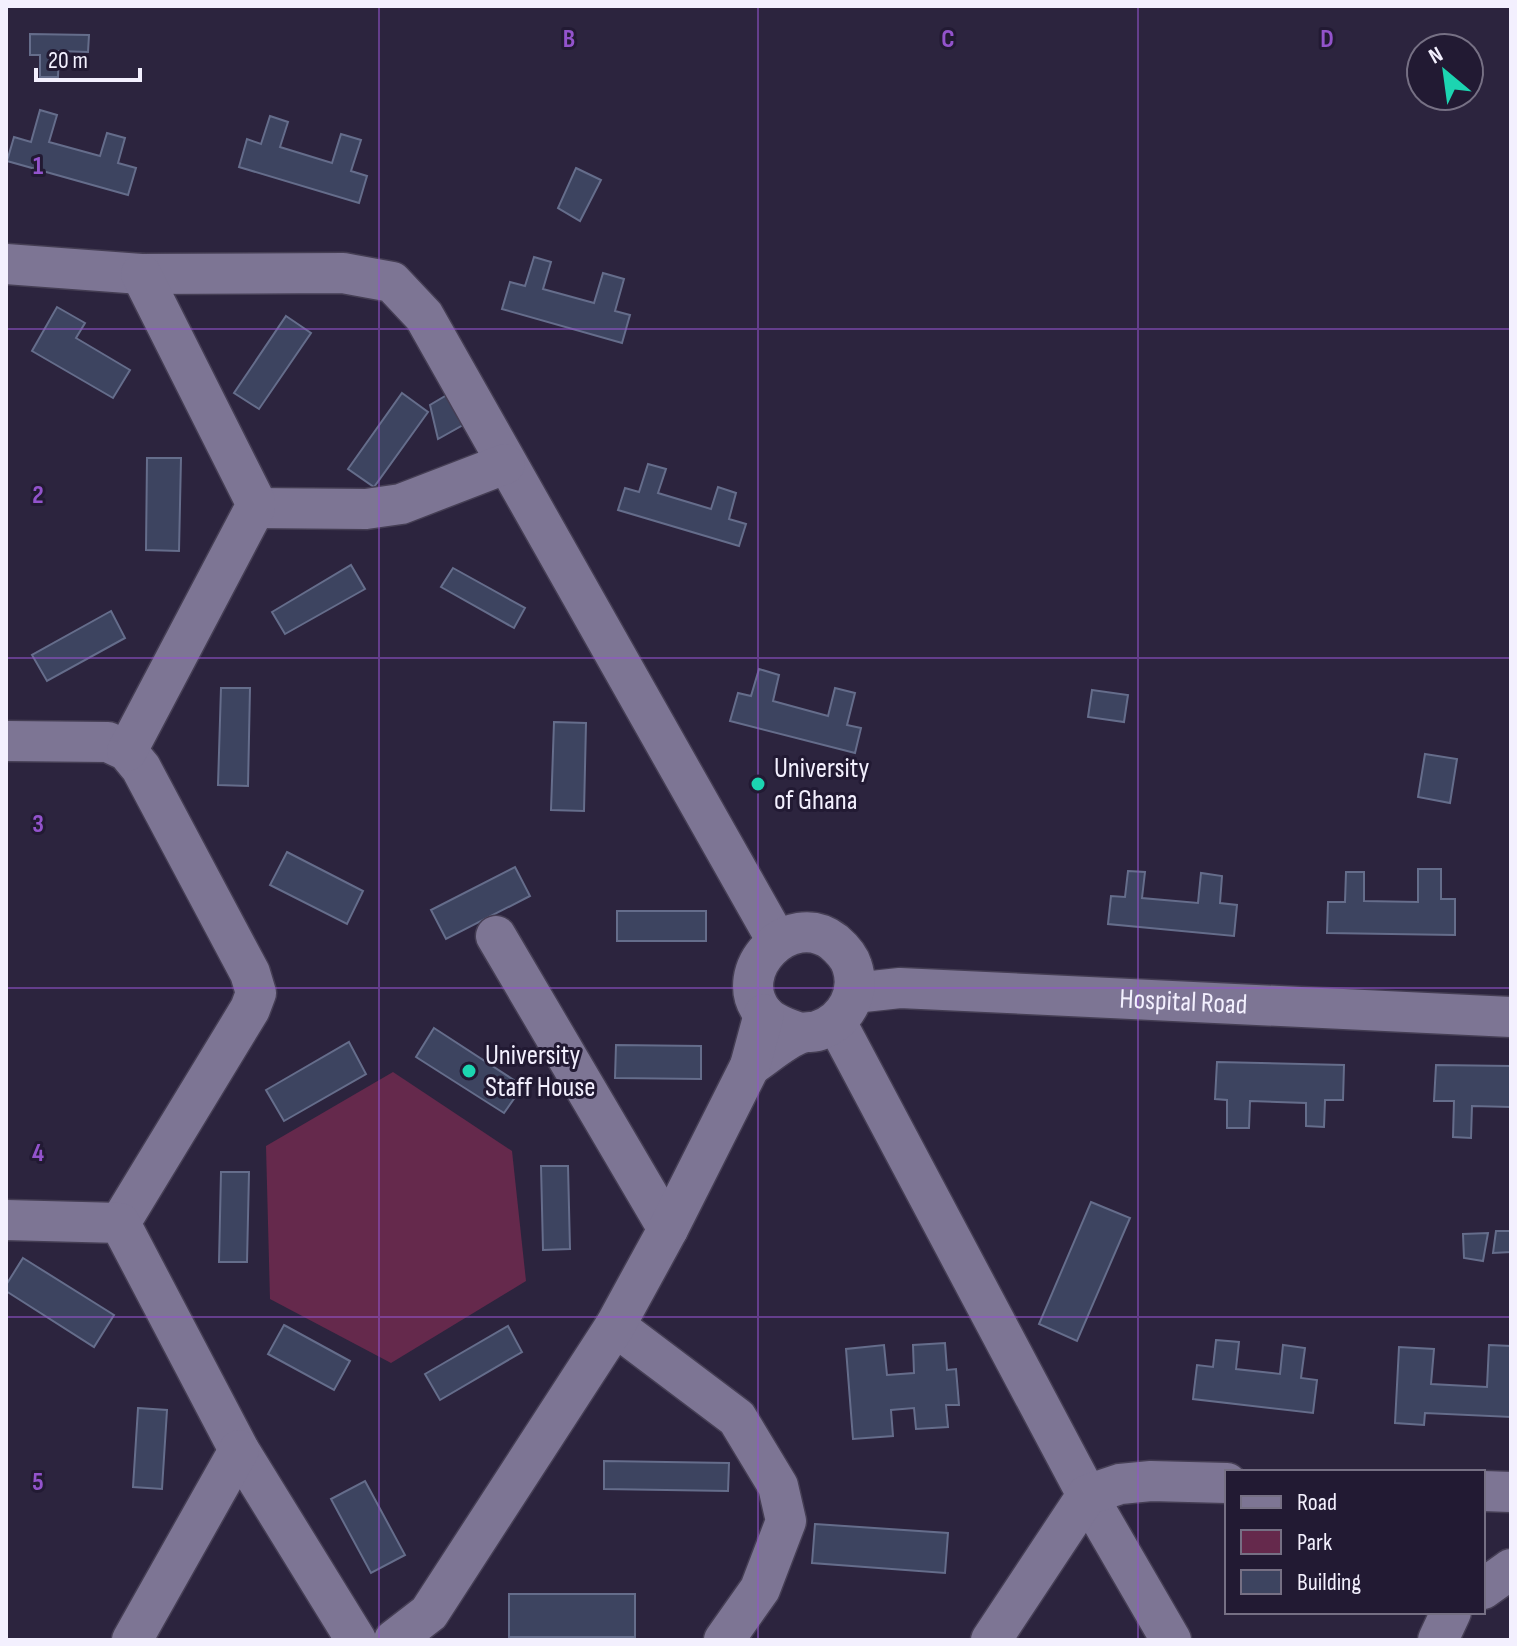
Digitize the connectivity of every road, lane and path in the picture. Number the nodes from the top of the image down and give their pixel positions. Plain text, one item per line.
1 (6, 264) edge
2 (141, 274) junction
3 (505, 464) junction
4 (255, 508) junction
5 (6, 741) edge
6 (127, 751) junction
7 (496, 936) dead end
8 (777, 941) junction
9 (836, 1003) junction
10 (764, 1014) junction
11 (1511, 1017) edge
12 (750, 1066) junction
13 (6, 1220) edge
14 (120, 1223) junction
15 (668, 1229) junction
16 (615, 1326) junction
17 (239, 1450) junction
18 (1225, 1483) edge
19 (1485, 1491) edge
20 (1511, 1492) edge
21 (1087, 1495) junction
22 (1511, 1569) edge
23 (1485, 1588) edge
24 (1450, 1614) edge
25 (427, 1626) edge
26 (132, 1640) edge
27 (356, 1640) edge
28 (374, 1640) edge
29 (394, 1640) edge
30 (724, 1640) edge
31 (991, 1640) edge
32 (1171, 1640) edge
33 (1438, 1640) edge

1 - 2 street
2 - 3 street
2 - 4 street
3 - 4 street
3 - 8 street
4 - 6 street
5 - 6 street
6 - 14 street
7 - 15 street
8 - 9 street
8 - 10 street
9 - 10 street
9 - 11 street, Hospital Road
9 - 12 street
9 - 21 street
10 - 12 street
12 - 15 street
13 - 14 street
14 - 17 street
15 - 16 street
16 - 25 street
16 - 30 street
17 - 26 street
17 - 27 street
18 - 21 street
19 - 20 street
21 - 31 street
21 - 32 street
22 - 23 street
24 - 33 street
25 - 29 street
28 - 29 street

